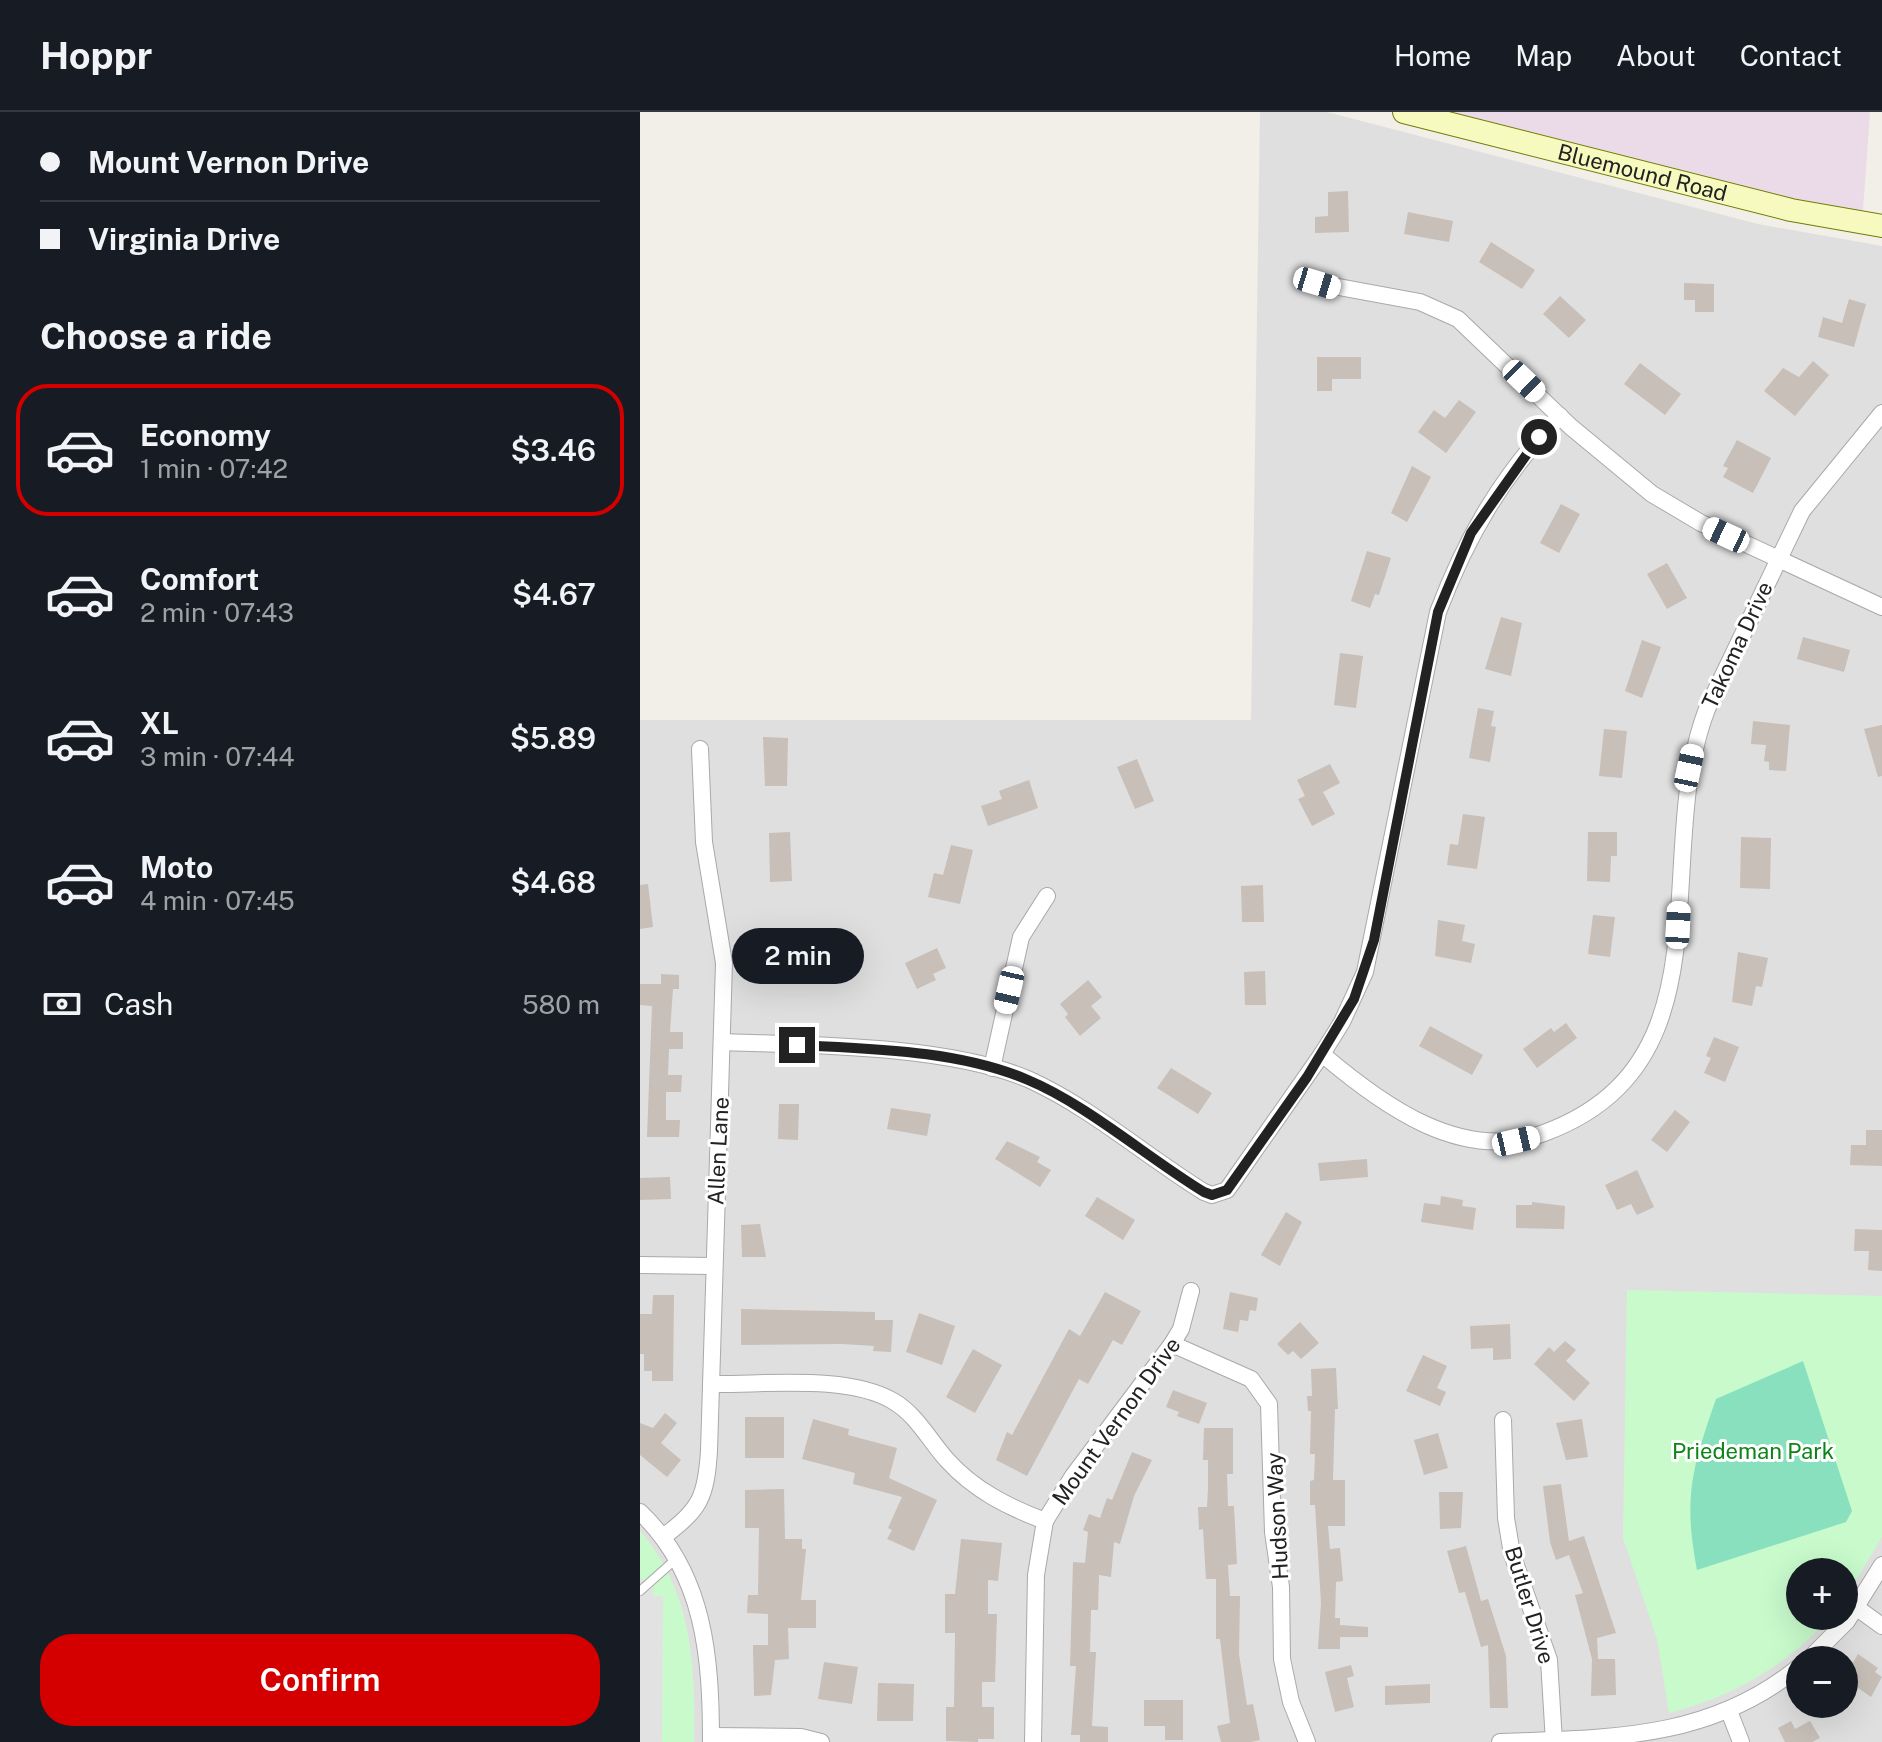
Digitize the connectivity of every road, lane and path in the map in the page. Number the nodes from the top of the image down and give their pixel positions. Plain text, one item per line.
1 (1404, 112) edge
2 (1472, 120) edge
3 (1882, 226) edge
4 (1317, 283) dead end
5 (1882, 413) edge
6 (1560, 416) junction
7 (1777, 558) junction
8 (1882, 607) edge
9 (700, 749) dead end
10 (1047, 896) dead end
11 (722, 1042) junction
12 (1322, 1054) junction
13 (992, 1068) junction
14 (640, 1265) edge
15 (712, 1266) junction
16 (1191, 1291) dead end
17 (1172, 1344) junction
18 (711, 1384) junction
19 (1503, 1420) dead end
20 (640, 1512) edge
21 (1045, 1521) junction
22 (663, 1537) junction
23 (677, 1558) junction
24 (1882, 1565) edge
25 (640, 1591) edge
26 (1858, 1606) edge
27 (1858, 1609) edge
28 (1882, 1626) edge
29 (1836, 1630) edge
30 (1821, 1646) edge
31 (1786, 1675) edge
32 (1729, 1711) junction
33 (711, 1739) edge
34 (1554, 1741) edge
35 (821, 1742) edge
36 (1033, 1742) edge
37 (1307, 1742) edge
38 (1500, 1742) edge
39 (1741, 1742) edge

1 - 2 main road, Bluemound Road
2 - 3 main road, Bluemound Road
4 - 6 street
5 - 7 street, Takoma Drive
6 - 7 street
6 - 12 street
7 - 8 street
7 - 12 street, Takoma Drive
9 - 11 street, Allen Lane
10 - 13 street
11 - 13 street
11 - 15 street, Allen Lane
12 - 13 street
14 - 15 street
15 - 18 street, Allen Lane
16 - 17 street, Mount Vernon Drive
17 - 21 street, Mount Vernon Drive
17 - 37 street, Hudson Way
18 - 21 street
18 - 22 street, Allen Lane
19 - 34 street, Butler Drive
20 - 22 street
21 - 36 street, Mount Vernon Drive
22 - 23 street
23 - 25 lane
23 - 33 street
24 - 26 street
27 - 28 street
29 - 30 street
31 - 32 street
32 - 34 street
32 - 39 street
33 - 35 street
34 - 38 street

